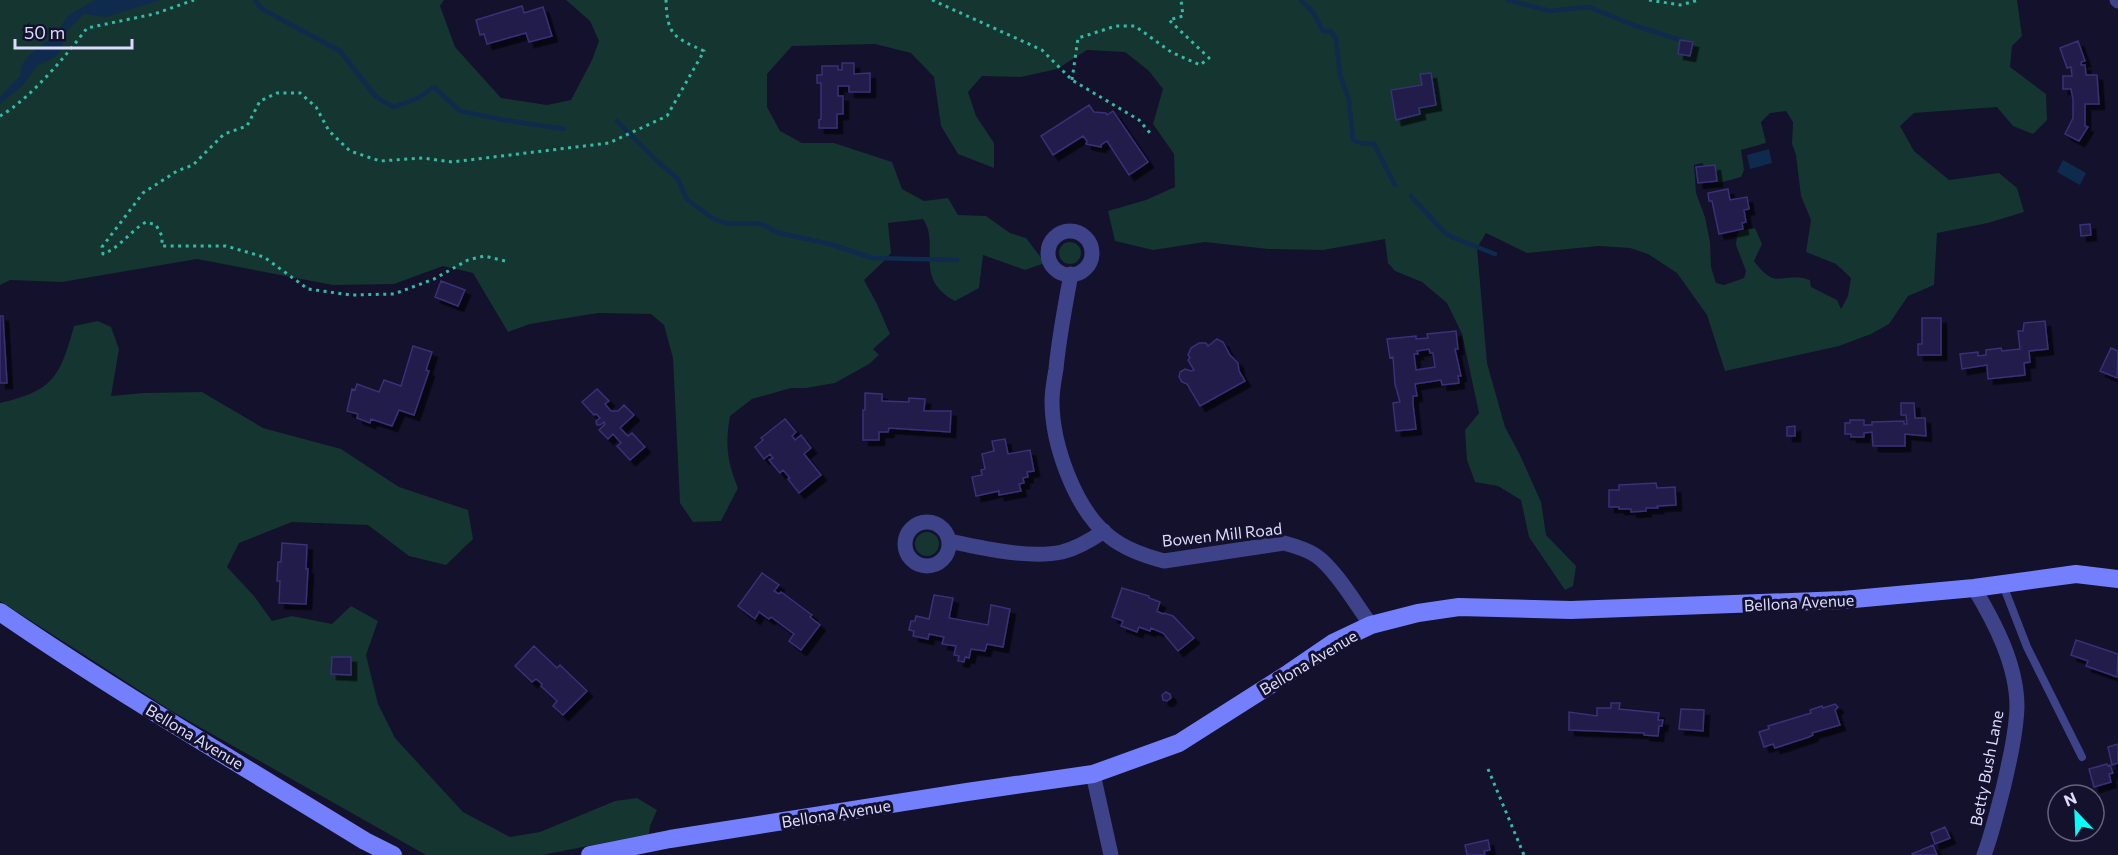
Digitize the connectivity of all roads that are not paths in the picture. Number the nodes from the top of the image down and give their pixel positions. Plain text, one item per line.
1 (1071, 274) dead end
2 (1104, 531) junction
3 (949, 541) dead end
4 (2118, 579) edge
5 (2003, 584) junction
6 (1974, 588) junction
7 (0, 612) edge
8 (1371, 625) junction
9 (2082, 757) dead end
10 (1093, 774) junction
11 (393, 855) edge
12 (590, 855) edge
13 (1111, 855) edge
14 (1984, 855) edge

1 - 2 street, Bowen Mill Road
2 - 3 street
2 - 8 street, Bowen Mill Road
4 - 5 main road, Bellona Avenue
5 - 6 main road, Bellona Avenue
5 - 9 lane
6 - 8 main road, Bellona Avenue
6 - 14 street, Betty Bush Lane
7 - 11 main road, Bellona Avenue
8 - 10 main road, Bellona Avenue
10 - 12 main road, Bellona Avenue
10 - 13 street

